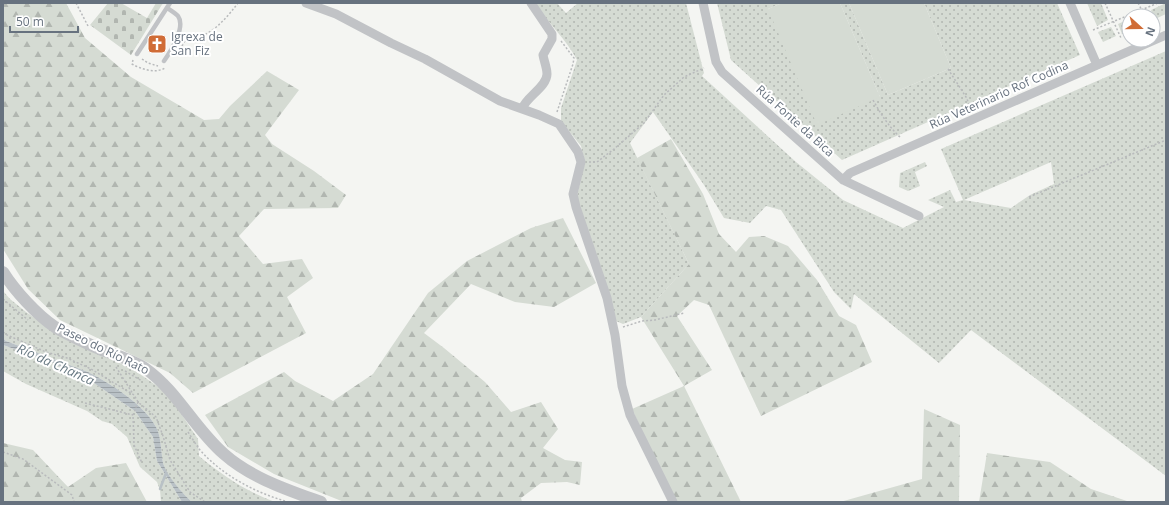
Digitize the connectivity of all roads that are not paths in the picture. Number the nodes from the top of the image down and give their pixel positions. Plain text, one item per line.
1 (170, 3) edge
2 (306, 3) edge
3 (532, 3) edge
4 (703, 3) edge
5 (1070, 3) edge
6 (167, 8) junction
7 (1166, 35) edge
8 (137, 54) road end
9 (166, 63) road end
10 (1097, 65) junction
11 (522, 109) junction
12 (843, 180) junction
13 (919, 216) dead end
14 (3, 272) edge
15 (321, 502) edge
16 (673, 502) edge

1 - 6 lane
2 - 11 street
3 - 11 street
4 - 12 street, Rúa Fonte da Bica
5 - 10 street
6 - 8 lane
6 - 9 lane
7 - 10 street, Rúa Veterinario Rof Codina
10 - 12 street, Rúa Veterinario Rof Codina
11 - 16 street
12 - 13 street, Rúa Fonte da Bica
14 - 15 street, Paseo do Río Rato

